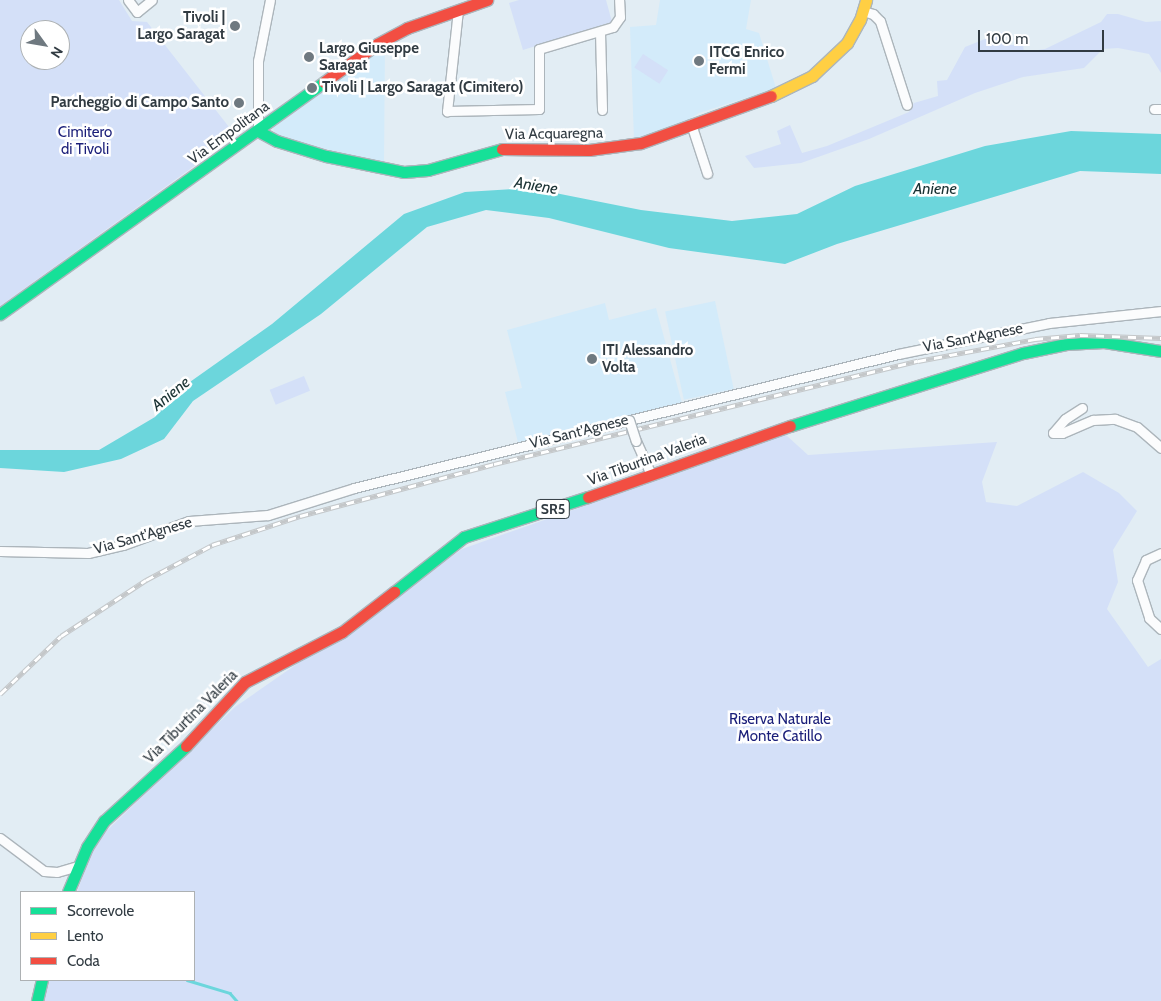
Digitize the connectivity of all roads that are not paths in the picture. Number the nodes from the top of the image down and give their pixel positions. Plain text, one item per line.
1 (128, 0) edge
2 (152, 0) edge
3 (270, 0) edge
4 (487, 0) edge
5 (619, 0) edge
6 (864, 5) edge
7 (458, 10) junction
8 (600, 32) junction
9 (907, 105) dead end
10 (602, 110) dead end
11 (691, 124) junction
12 (258, 131) junction
13 (707, 173) dead end
14 (1161, 312) edge
15 (0, 314) edge
16 (1161, 351) edge
17 (1082, 408) dead end
18 (629, 420) junction
19 (1161, 448) edge
20 (650, 475) junction
21 (0, 551) edge
22 (1161, 553) edge
23 (1161, 629) edge
24 (0, 838) edge
25 (78, 866) junction
26 (68, 891) edge
27 (42, 981) edge
28 (37, 1001) edge

1 - 2 street
3 - 12 street
4 - 7 main road, Via Empolitana
5 - 8 street
6 - 9 street
6 - 11 main road, Via Acquaregna
7 - 8 street
7 - 12 main road, Via Empolitana
8 - 10 street
11 - 12 main road, Via Acquaregna
11 - 13 street
12 - 15 main road, Via Empolitana
14 - 18 street, Via Sant'Agnese
16 - 20 main road, Via Tiburtina Valeria / SR5
17 - 19 street
18 - 20 street, bridge
18 - 21 street, Via Sant'Agnese
20 - 25 main road, Via Tiburtina Valeria / SR5
22 - 23 street
24 - 25 street
25 - 26 main road, Via Tiburtina Valeria / SR5
27 - 28 main road

